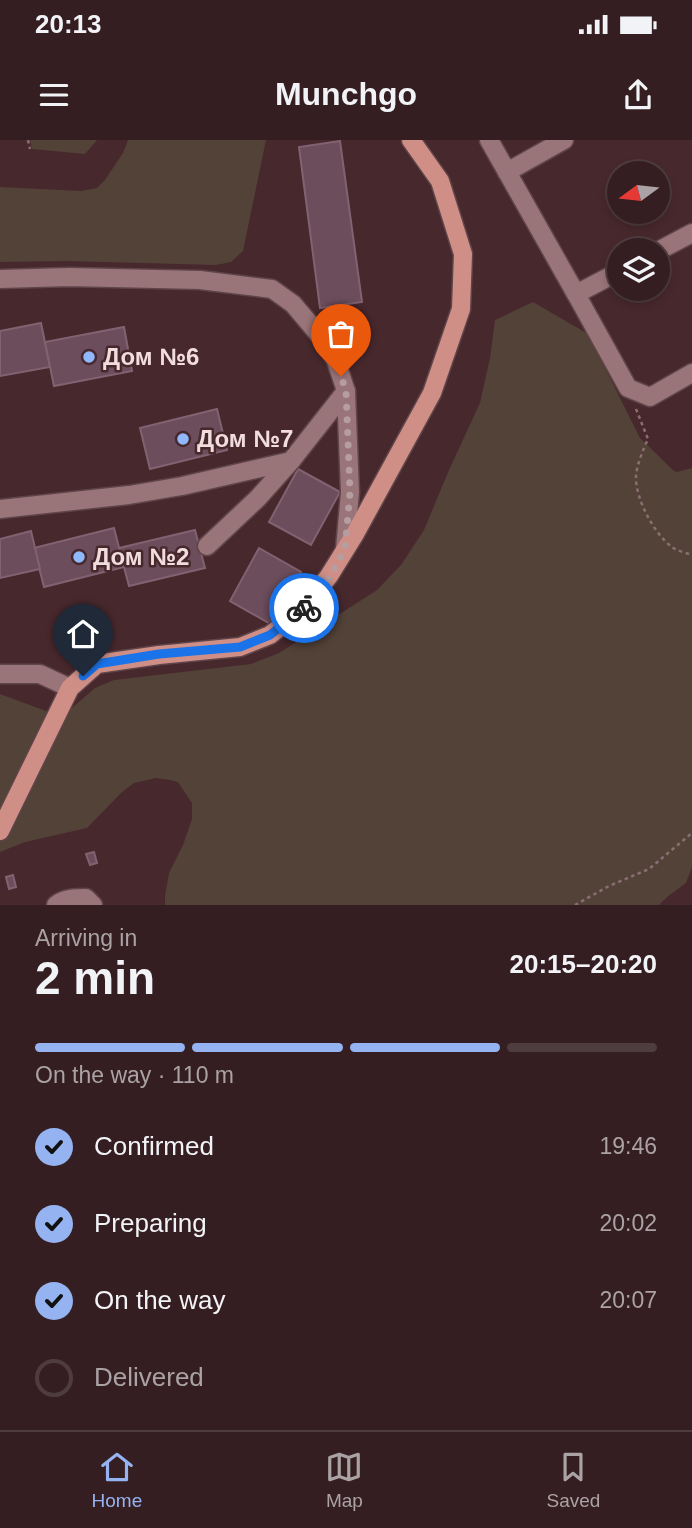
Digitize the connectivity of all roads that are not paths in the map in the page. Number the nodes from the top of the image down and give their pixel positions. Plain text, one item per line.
1 (411, 140) edge
2 (489, 140) edge
3 (564, 140) edge
4 (507, 172) junction
5 (692, 233) edge
6 (670, 245) edge
7 (607, 278) edge
8 (0, 279) edge
9 (576, 294) junction
10 (692, 373) edge
11 (346, 391) junction
12 (291, 461) junction
13 (0, 509) edge
14 (206, 546) dead end
15 (345, 549) junction
16 (0, 674) edge
17 (70, 688) junction
18 (0, 831) edge
19 (56, 905) edge
20 (93, 905) edge

1 - 15 main road
2 - 4 street
3 - 4 street
4 - 9 street
5 - 6 street
7 - 9 street
8 - 11 street
9 - 10 street
11 - 12 street
11 - 15 street
12 - 13 street
12 - 14 street
15 - 17 main road
16 - 17 street
17 - 18 main road
19 - 20 street

